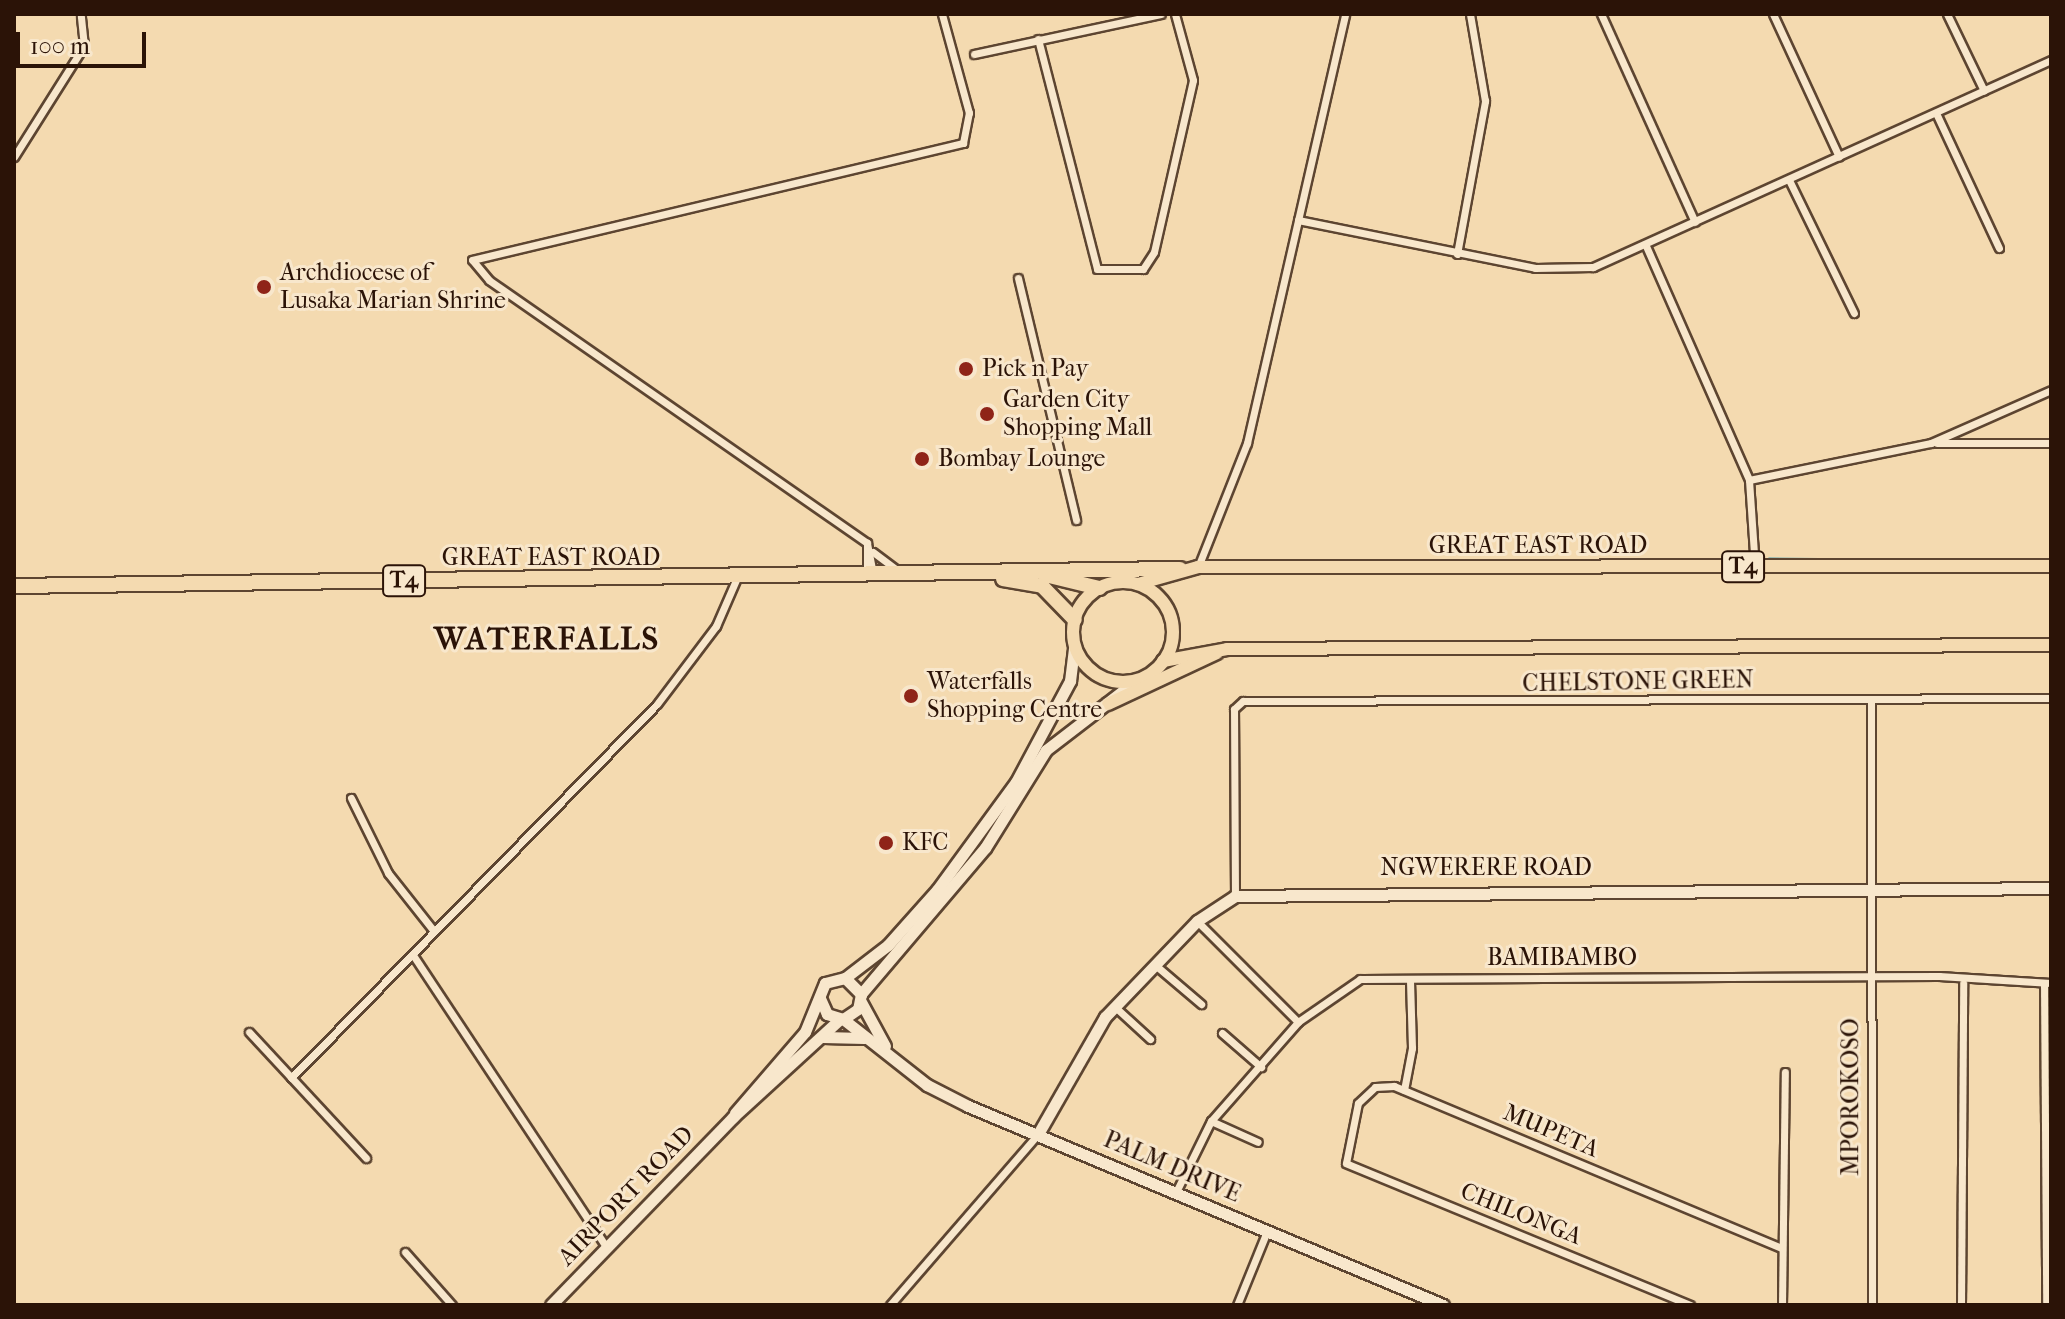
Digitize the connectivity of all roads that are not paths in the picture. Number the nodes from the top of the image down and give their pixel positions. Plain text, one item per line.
1 (942, 14) edge
2 (1161, 14) edge
3 (1175, 14) edge
4 (1345, 14) edge
5 (1470, 14) edge
6 (1601, 14) edge
7 (1773, 14) edge
8 (1947, 14) edge
9 (81, 16) dead end
10 (1038, 39) junction
11 (974, 54) dead end
12 (2051, 60) edge
13 (1984, 91) junction
14 (1936, 113) junction
15 (14, 157) edge
16 (1839, 157) junction
17 (1789, 180) junction
18 (1298, 220) junction
19 (1695, 222) junction
20 (1646, 246) junction
21 (1999, 248) dead end
22 (1457, 254) junction
23 (1018, 278) dead end
24 (1854, 313) dead end
25 (2051, 390) edge
26 (1931, 443) junction
27 (2051, 443) edge
28 (1749, 480) junction
29 (1076, 520) dead end
30 (870, 550) junction
31 (2051, 566) edge
32 (1198, 567) junction
33 (1755, 567) junction
34 (1180, 569) junction
35 (1025, 571) junction
36 (905, 573) junction
37 (944, 573) junction
38 (848, 574) junction
39 (870, 574) junction
40 (736, 580) junction
41 (1138, 584) junction
42 (14, 586) edge
43 (1099, 588) junction
44 (1075, 620) junction
45 (2051, 645) edge
46 (1074, 646) junction
47 (1227, 649) junction
48 (1163, 661) junction
49 (1137, 680) junction
50 (2051, 698) edge
51 (1871, 699) junction
52 (1108, 704) junction
53 (351, 798) dead end
54 (2051, 888) edge
55 (1870, 890) junction
56 (1235, 896) junction
57 (1197, 921) junction
58 (433, 930) junction
59 (413, 955) junction
60 (1154, 964) junction
61 (1871, 976) junction
62 (845, 978) junction
63 (1410, 979) junction
64 (1963, 983) junction
65 (2048, 983) edge
66 (820, 998) junction
67 (861, 998) junction
68 (1201, 1004) dead end
69 (1114, 1006) junction
70 (842, 1019) junction
71 (1298, 1022) junction
72 (249, 1032) dead end
73 (1222, 1033) dead end
74 (821, 1037) junction
75 (1150, 1039) dead end
76 (879, 1046) junction
77 (893, 1056) junction
78 (1261, 1067) junction
79 (1785, 1072) dead end
80 (291, 1078) junction
81 (1404, 1090) junction
82 (733, 1117) junction
83 (1211, 1121) junction
84 (1038, 1134) junction
85 (1258, 1142) dead end
86 (366, 1158) dead end
87 (1176, 1192) junction
88 (1267, 1231) junction
89 (606, 1247) junction
90 (1782, 1248) junction
91 (405, 1252) dead end
92 (452, 1305) edge
93 (551, 1305) edge
94 (890, 1305) edge
95 (1237, 1305) edge
96 (1443, 1305) edge
97 (1690, 1305) edge
98 (1782, 1305) edge
99 (1872, 1305) edge
100 (1961, 1305) edge
101 (2046, 1305) edge

1 - 30 street
2 - 10 street
3 - 10 street
4 - 18 street
5 - 22 street
6 - 19 street
7 - 16 street
8 - 13 street
9 - 15 street
10 - 11 street
12 - 13 street
13 - 14 street
14 - 16 street
14 - 21 street
16 - 17 street
17 - 19 street
17 - 24 street
18 - 22 street
18 - 32 street
19 - 20 street
20 - 22 street
20 - 28 street
23 - 29 street
25 - 26 street
26 - 27 street
26 - 28 street
28 - 33 street
30 - 36 street
30 - 38 street
30 - 39 street
31 - 33 main road, GREAT EAST ROAD / T4
32 - 33 main road, GREAT EAST ROAD / T4
32 - 34 main road, GREAT EAST ROAD / T4
34 - 35 highway, GREAT EAST ROAD
34 - 41 main road, T4
35 - 37 highway, GREAT EAST ROAD / T4
35 - 43 highway, GREAT EAST ROAD / T4
36 - 37 highway, GREAT EAST ROAD / T4
36 - 39 highway, GREAT EAST ROAD / T4
37 - 44 highway, GREAT EAST ROAD / T4
38 - 39 highway, GREAT EAST ROAD / T4
38 - 40 highway, GREAT EAST ROAD / T4
40 - 42 highway, GREAT EAST ROAD / T4
40 - 58 street
41 - 43 main road
41 - 48 main road
43 - 44 main road
44 - 46 main road
45 - 47 main road
46 - 49 main road
46 - 62 street
47 - 48 main road
47 - 52 main road
48 - 49 main road
49 - 52 street
50 - 51 street, CHELSTONE GREEN
51 - 55 street, MPOROKOSO
51 - 56 street, CHELSTONE GREEN
52 - 67 street
53 - 58 street
54 - 55 street, NGWERERE ROAD
55 - 56 street, NGWERERE ROAD
55 - 61 street, MPOROKOSO
56 - 57 street
57 - 60 street
57 - 71 street
58 - 59 street
59 - 80 street
59 - 89 street
60 - 68 street
60 - 69 street
61 - 63 street, BAMIBAMBO
61 - 64 street, BAMIBAMBO
61 - 99 street, MPOROKOSO
62 - 66 street
62 - 67 street
63 - 71 street, BAMIBAMBO
63 - 81 street
64 - 65 street, BAMIBAMBO
64 - 100 street
65 - 101 street
66 - 70 street
66 - 82 street, AIRPORT ROAD
67 - 70 street
67 - 77 street, PALM DRIVE
69 - 75 street
69 - 84 street
70 - 74 street, AIRPORT ROAD
70 - 76 street, PALM DRIVE
71 - 78 street, BAMIBAMBO
72 - 80 street
73 - 78 street
74 - 76 street, PALM DRIVE
74 - 82 street, AIRPORT ROAD
76 - 77 street, PALM DRIVE
77 - 84 street, PALM DRIVE
78 - 83 street, BAMIBAMBO
79 - 90 street
80 - 86 street
81 - 90 street, MUPETA
81 - 97 street, CHILONGA
82 - 89 street, AIRPORT ROAD
83 - 85 street
83 - 87 street, BAMIBAMBO
84 - 87 street, PALM DRIVE
84 - 94 street
87 - 88 street, PALM DRIVE
88 - 95 street
88 - 96 street, PALM DRIVE
89 - 93 street, AIRPORT ROAD
90 - 98 street
91 - 92 street

